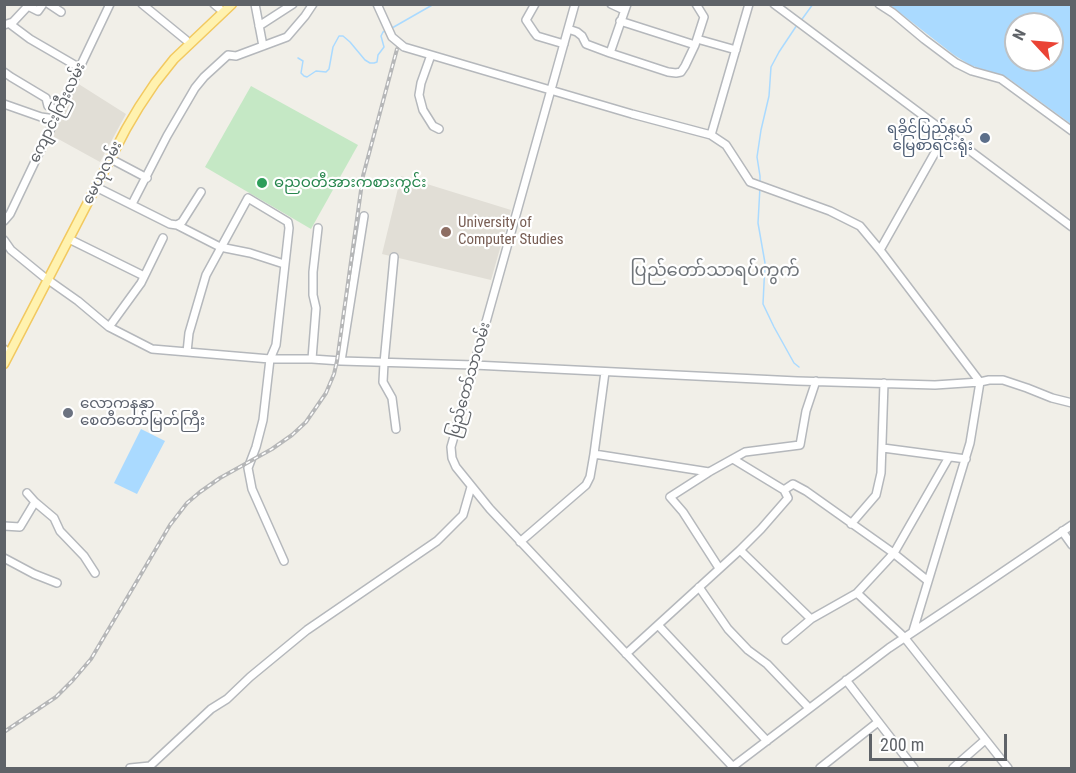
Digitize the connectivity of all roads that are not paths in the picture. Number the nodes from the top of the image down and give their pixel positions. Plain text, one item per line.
1 (43, 4) edge
2 (49, 4) edge
3 (110, 4) edge
4 (142, 4) edge
5 (232, 4) edge
6 (255, 4) edge
7 (293, 4) edge
8 (313, 4) edge
9 (377, 4) edge
10 (535, 4) edge
11 (575, 4) edge
12 (611, 4) edge
13 (696, 4) edge
14 (749, 4) edge
15 (774, 4) edge
16 (879, 4) edge
17 (220, 6) edge
18 (626, 7) edge
19 (61, 12) dead end
20 (620, 21) junction
21 (7, 24) edge
22 (259, 26) junction
23 (568, 29) junction
24 (186, 40) junction
25 (696, 42) junction
26 (564, 44) junction
27 (262, 46) junction
28 (736, 50) junction
29 (610, 53) junction
30 (431, 55) junction
31 (80, 68) junction
32 (4, 72) edge
33 (551, 90) junction
34 (4, 104) edge
35 (59, 111) junction
36 (55, 119) junction
37 (439, 129) dead end
38 (1071, 131) edge
39 (946, 133) junction
40 (711, 135) junction
41 (111, 159) junction
42 (147, 178) junction
43 (96, 187) junction
44 (201, 192) dead end
45 (132, 204) junction
46 (364, 216) dead end
47 (4, 221) edge
48 (177, 225) junction
49 (1071, 227) edge
50 (318, 228) dead end
51 (163, 238) dead end
52 (69, 239) junction
53 (4, 240) edge
54 (220, 247) junction
55 (880, 250) junction
56 (394, 257) dead end
57 (284, 264) junction
58 (144, 276) junction
59 (46, 278) junction
60 (109, 327) junction
61 (5, 351) edge
62 (187, 352) junction
63 (270, 359) junction
64 (312, 359) junction
65 (341, 361) junction
66 (384, 363) junction
67 (4, 364) edge
68 (474, 365) junction
69 (605, 372) junction
70 (816, 381) junction
71 (980, 382) junction
72 (884, 383) junction
73 (1071, 403) edge
74 (396, 429) dead end
75 (883, 448) junction
76 (594, 454) junction
77 (949, 457) junction
78 (734, 459) junction
79 (966, 459) junction
80 (709, 472) junction
81 (471, 487) junction
82 (784, 490) junction
83 (27, 493) dead end
84 (35, 502) junction
85 (851, 524) junction
86 (4, 525) edge
87 (1071, 525) edge
88 (1062, 531) junction
89 (520, 542) junction
90 (1071, 545) edge
91 (740, 550) junction
92 (894, 553) junction
93 (4, 558) edge
94 (284, 561) dead end
95 (719, 568) junction
96 (95, 573) dead end
97 (928, 580) junction
98 (57, 583) dead end
99 (699, 587) junction
100 (857, 592) junction
101 (811, 619) junction
102 (658, 625) junction
103 (913, 631) junction
104 (904, 637) junction
105 (786, 640) dead end
106 (626, 654) junction
107 (846, 680) junction
108 (809, 708) junction
109 (878, 722) junction
110 (985, 740) junction
111 (766, 741) junction
112 (130, 768) edge
113 (732, 768) edge
114 (820, 768) edge
115 (914, 768) edge
116 (953, 768) edge
117 (1008, 768) edge

1 - 21 street
2 - 19 street
3 - 31 street, ကျောင်းကြီးလမ်း
4 - 24 street
5 - 41 main road, မေယုလမ်း
6 - 22 street
7 - 22 street
8 - 27 street
9 - 30 street
10 - 26 street
11 - 23 street, ပြည်တော်သာလမ်း
12 - 18 street
13 - 25 street
14 - 28 street
15 - 39 street
16 - 38 street
17 - 24 main road, မေယုလမ်း
18 - 20 street
20 - 25 street
20 - 29 street
21 - 31 street
22 - 27 street
23 - 26 street, ပြည်တော်သာလမ်း
23 - 29 street
24 - 59 main road, မေယုလမ်း
25 - 28 street
25 - 29 street
26 - 33 street, ပြည်တော်သာလမ်း
27 - 42 street
28 - 40 street
30 - 33 street
30 - 37 street
31 - 35 street, ကျောင်းကြီးလမ်း
32 - 35 street
33 - 40 street
33 - 68 street, ပြည်တော်သာလမ်း
34 - 36 street
35 - 36 street, ကျောင်းကြီးလမ်း
36 - 47 street, ကျောင်းကြီးလမ်း
39 - 49 street
39 - 55 street
40 - 55 street
41 - 42 street
41 - 43 main road, မေယုလမ်း
42 - 45 street
43 - 45 street
43 - 52 main road, မေယုလမ်း
44 - 48 street
45 - 48 street
46 - 65 street
48 - 54 street
50 - 64 street
51 - 58 street
52 - 58 street
52 - 59 main road, မေယုလမ်း
53 - 59 street
54 - 57 street
54 - 57 street
54 - 62 street
55 - 71 street
56 - 66 street
57 - 63 street
58 - 60 street
59 - 60 street
59 - 61 main road, မေယုလမ်း
59 - 67 main road, မေယုလမ်း
60 - 62 street
62 - 63 street
63 - 64 street
63 - 94 street
64 - 65 street
65 - 66 street
66 - 68 street
66 - 74 street
68 - 69 street
68 - 81 street, ပြည်တော်သာလမ်း
69 - 70 street
69 - 76 street
70 - 72 street
70 - 78 street
71 - 72 street
71 - 73 street
71 - 79 street
72 - 75 street
75 - 77 street
75 - 85 street
76 - 80 street
76 - 89 street
77 - 79 street
77 - 92 street
78 - 80 street
78 - 82 street
79 - 97 street
80 - 95 street
81 - 89 street, ပြည်တော်သာလမ်း
81 - 112 street
82 - 85 street
82 - 91 street
83 - 84 street
84 - 86 street
84 - 96 street
85 - 92 street
87 - 88 street
88 - 90 street
88 - 103 street
89 - 106 street, ပြည်တော်သာလမ်း
91 - 95 street
91 - 101 street
92 - 97 street
92 - 100 street
93 - 98 street
95 - 99 street
97 - 103 street
99 - 102 street
99 - 108 street
100 - 101 street
100 - 104 street
101 - 105 street
102 - 106 street
102 - 111 street
103 - 104 street
104 - 107 street
104 - 110 street
106 - 113 street, ပြည်တော်သာလမ်း
107 - 108 street
107 - 109 street
108 - 111 street
109 - 114 street
109 - 115 street
110 - 116 street
110 - 117 street
111 - 113 street

